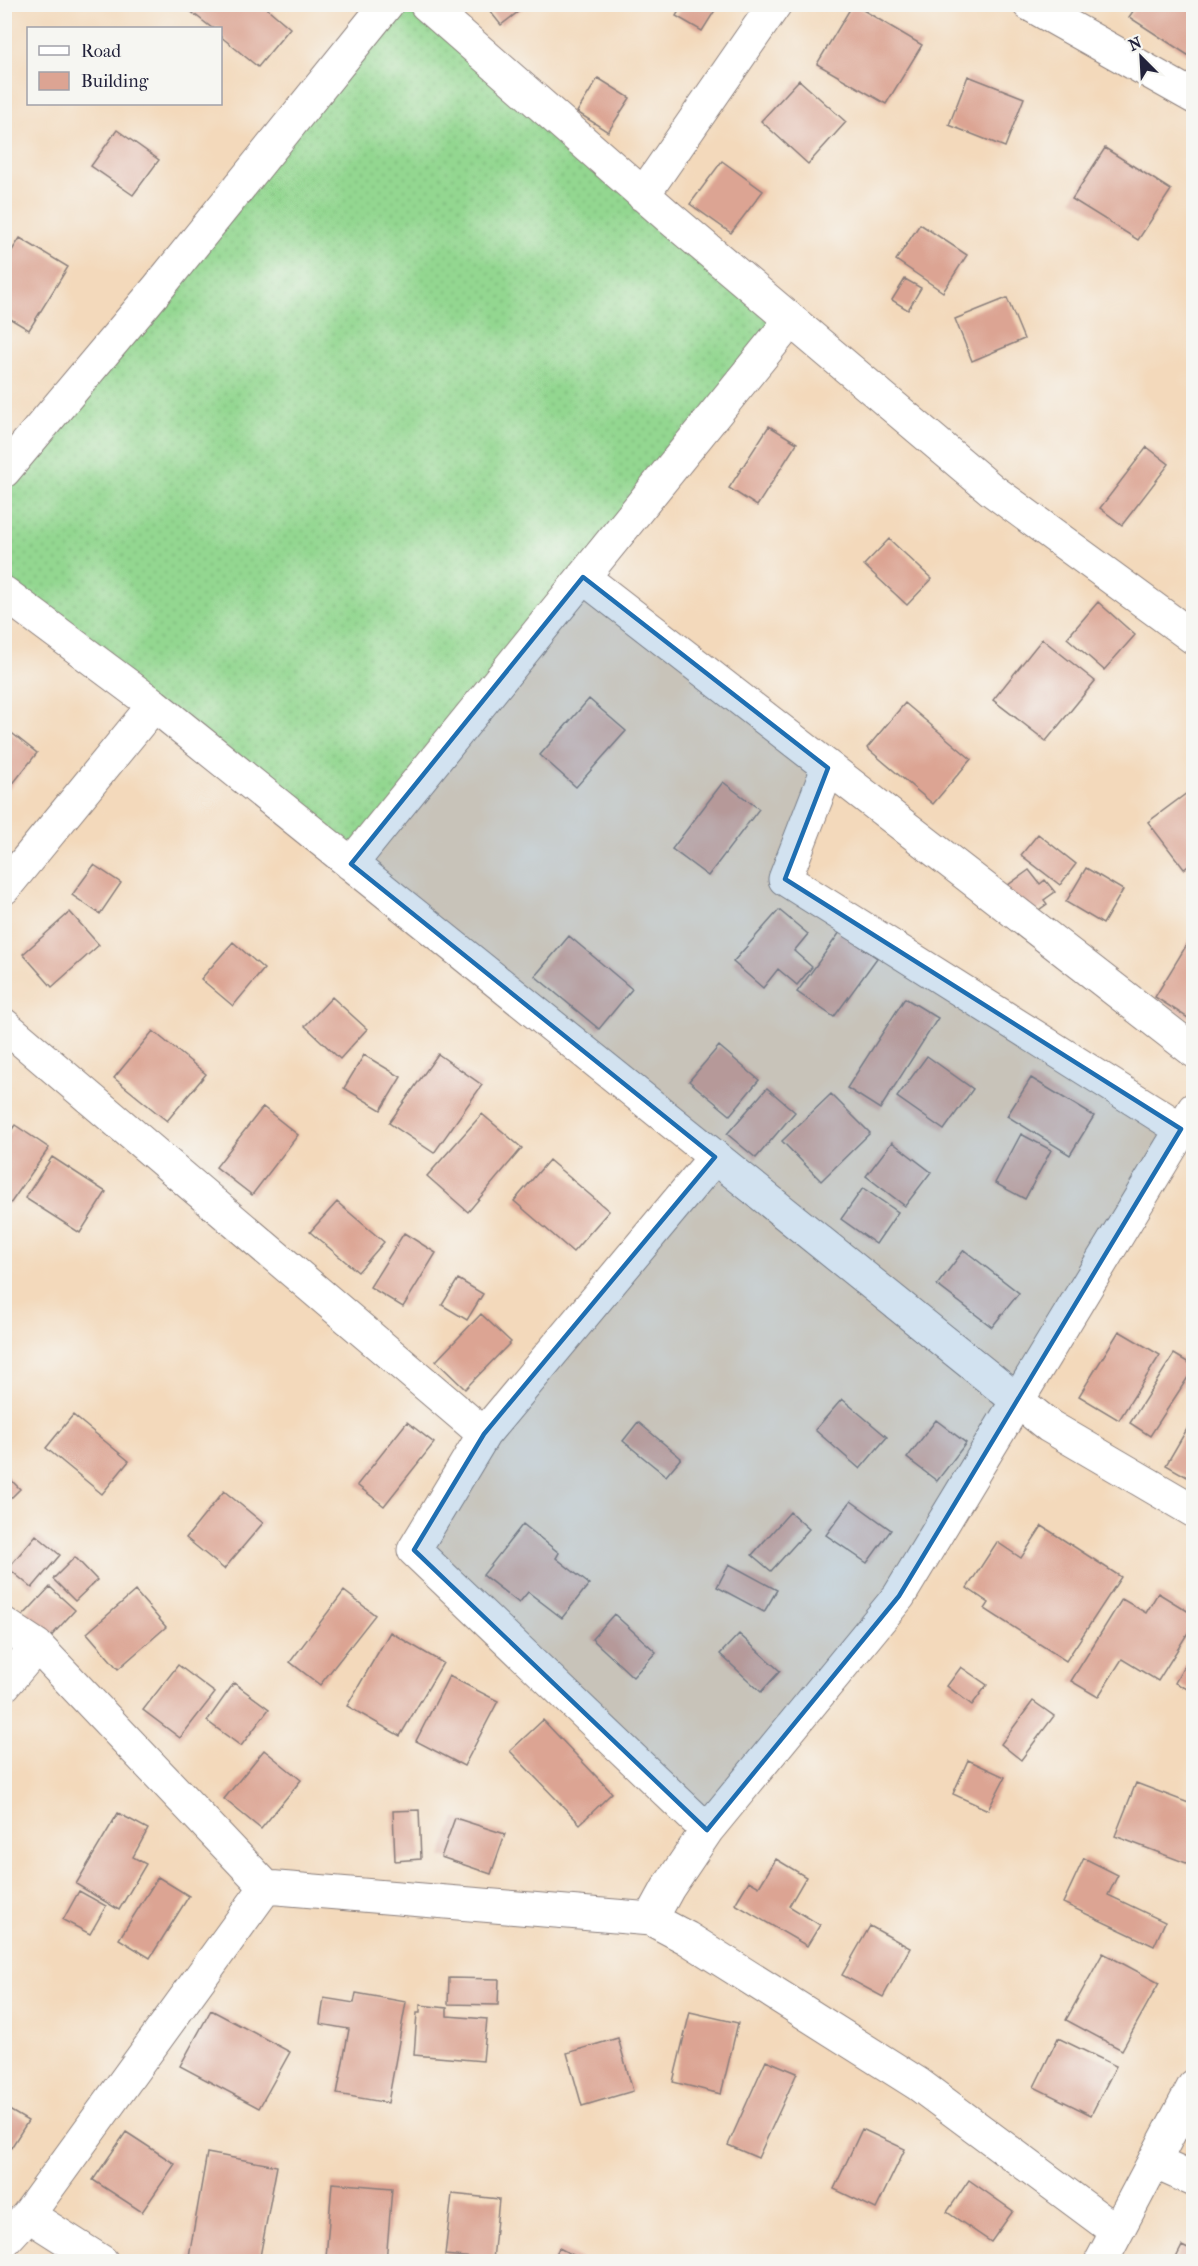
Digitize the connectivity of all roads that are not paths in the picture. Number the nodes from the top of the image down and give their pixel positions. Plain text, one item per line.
1 (387, 4) edge
2 (426, 4) edge
3 (776, 4) edge
4 (1029, 4) edge
5 (1074, 16) edge
6 (1194, 97) edge
7 (643, 195) junction
8 (791, 320) junction
9 (4, 471) edge
10 (583, 577) junction
11 (4, 593) edge
12 (1194, 638) edge
13 (154, 705) junction
14 (828, 768) junction
15 (351, 864) junction
16 (4, 888) edge
17 (4, 1025) edge
18 (1194, 1051) edge
19 (1187, 1119) edge
20 (715, 1157) junction
21 (1017, 1400) junction
22 (484, 1434) junction
23 (1194, 1511) edge
24 (4, 1624) edge
25 (37, 1646) junction
26 (4, 1685) edge
27 (707, 1830) junction
28 (266, 1887) junction
29 (651, 1919) junction
30 (1194, 2086) edge
31 (1154, 2162) junction
32 (1194, 2180) edge
33 (28, 2215) junction
34 (1116, 2231) junction
35 (4, 2241) edge
36 (102, 2262) edge
37 (1101, 2262) edge

1 - 9 street
2 - 7 street
3 - 7 street
4 - 5 street
5 - 6 street
7 - 8 street
8 - 10 street
8 - 12 street
10 - 14 street
10 - 15 street
11 - 13 street
13 - 15 street
13 - 16 street
14 - 18 street
14 - 19 street
15 - 20 street
17 - 22 street
19 - 21 street
20 - 21 street
20 - 22 street
21 - 23 street
21 - 27 street
22 - 27 street
24 - 25 street
25 - 26 street
25 - 28 street
27 - 29 street
28 - 29 street
28 - 33 street
29 - 34 street
30 - 31 street
31 - 32 street
31 - 34 street
33 - 35 street
33 - 36 street
34 - 37 street

